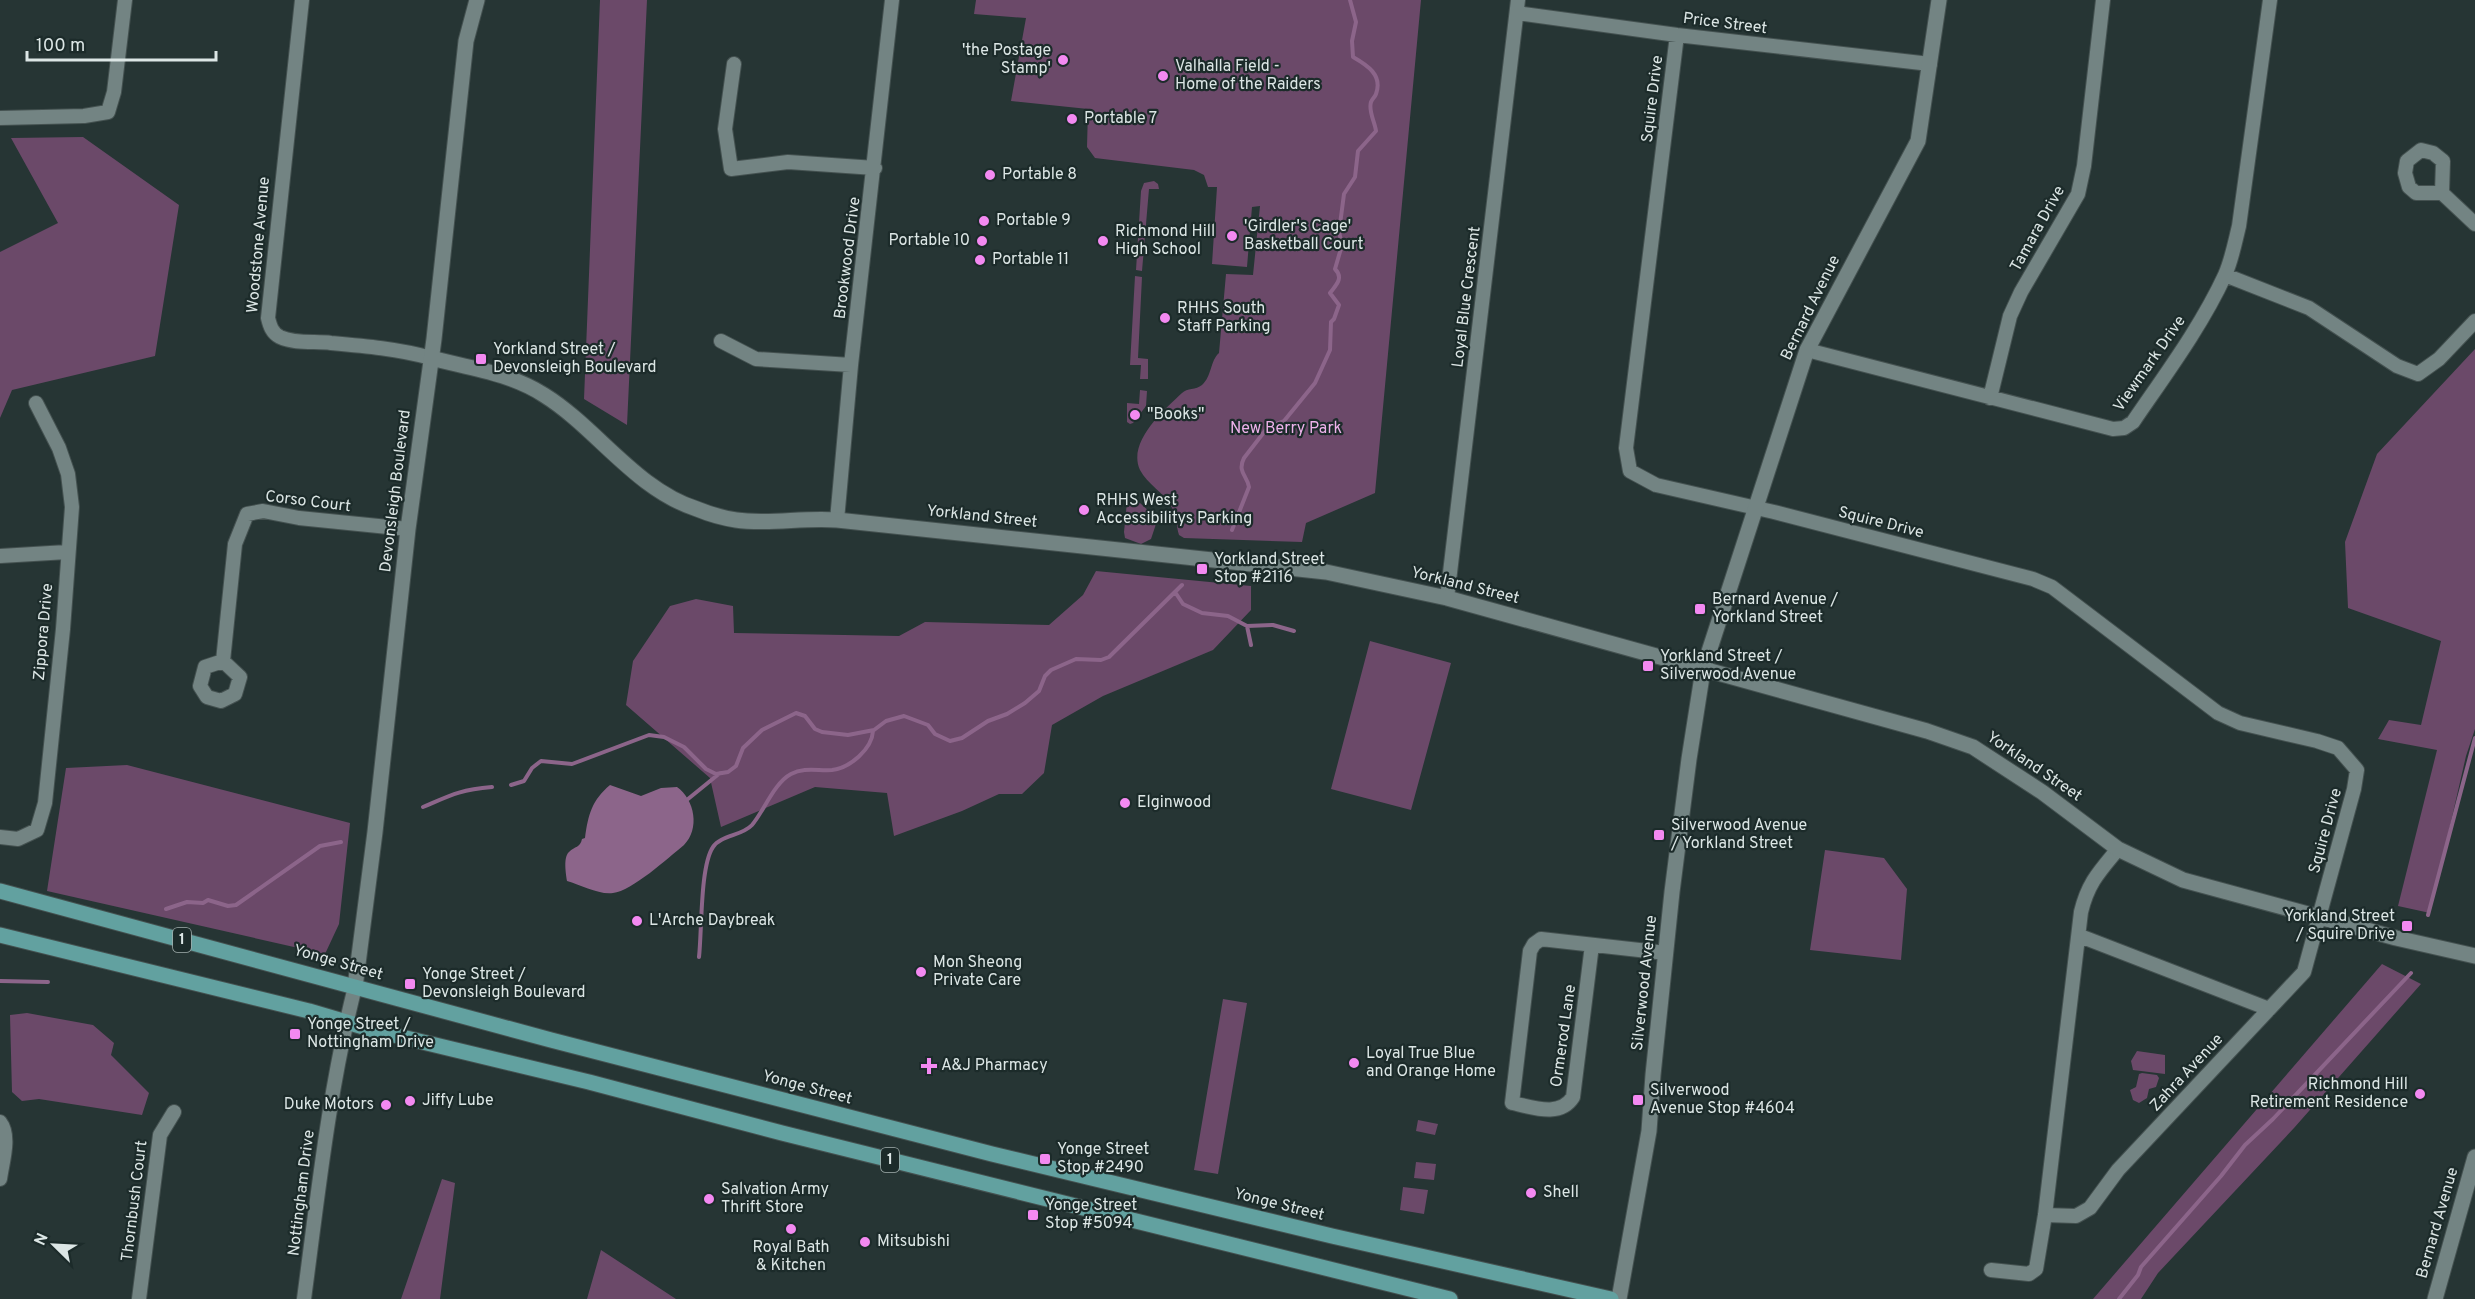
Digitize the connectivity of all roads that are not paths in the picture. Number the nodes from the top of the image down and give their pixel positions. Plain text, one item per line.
1 (125, 0) edge
2 (302, 0) edge
3 (477, 0) edge
4 (892, 0) edge
5 (1940, 0) edge
6 (2103, 0) edge
7 (2270, 0) edge
8 (1518, 6) edge
9 (1677, 36) junction
10 (734, 64) dead end
11 (1930, 64) junction
12 (0, 118) edge
13 (875, 168) junction
14 (2442, 193) dead end
15 (2475, 224) edge
16 (2225, 275) junction
17 (2475, 321) edge
18 (721, 341) dead end
19 (1807, 350) junction
20 (431, 358) junction
21 (851, 365) junction
22 (1990, 398) junction
23 (36, 404) dead end
24 (1754, 507) junction
25 (837, 520) junction
26 (408, 530) junction
27 (67, 552) junction
28 (0, 556) edge
29 (1447, 598) junction
30 (222, 661) dead end
31 (1703, 670) junction
32 (0, 837) edge
33 (2118, 849) junction
34 (0, 891) edge
35 (2320, 917) junction
36 (0, 935) edge
37 (2080, 936) junction
38 (1592, 945) junction
39 (1665, 953) junction
40 (2475, 956) edge
41 (355, 987) junction
42 (2269, 1009) junction
43 (346, 1022) junction
44 (174, 1112) dead end
45 (0, 1122) edge
46 (2475, 1157) edge
47 (0, 1179) edge
48 (2045, 1215) junction
49 (1991, 1270) dead end
50 (139, 1299) edge
51 (304, 1299) edge
52 (1450, 1299) edge
53 (1611, 1299) edge
54 (1619, 1299) edge
55 (2435, 1299) edge

1 - 12 street
2 - 20 street, Woodstone Avenue
3 - 20 street, Devonsleigh Boulevard
4 - 13 street, Brookwood Drive
5 - 11 street, Bernard Avenue
6 - 22 street, Tamara Drive
7 - 16 street, Viewmark Drive
8 - 9 street, Price Street
8 - 29 street, Loyal Blue Crescent
9 - 11 street, Price Street
9 - 24 street, Squire Drive
10 - 13 street
11 - 19 street, Bernard Avenue
13 - 21 street, Brookwood Drive
14 - 15 street
16 - 17 street
16 - 22 street, Viewmark Drive
18 - 21 street
19 - 22 street, Viewmark Drive
19 - 24 street, Bernard Avenue
20 - 25 street, Yorkland Street
20 - 26 street, Devonsleigh Boulevard
21 - 25 street, Brookwood Drive
23 - 27 street, Zippora Drive
24 - 31 street, Bernard Avenue
24 - 35 street, Squire Drive
25 - 29 street, Yorkland Street
26 - 30 street, Corso Court
26 - 41 street, Devonsleigh Boulevard
27 - 28 street
27 - 32 street, Zippora Drive
29 - 31 street, Yorkland Street
31 - 33 street, Yorkland Street
31 - 39 street, Silverwood Avenue
33 - 35 street, Yorkland Street
33 - 37 street
34 - 41 main road, Yonge Street / 1
35 - 40 street, Yorkland Street
35 - 42 street, Zahra Avenue
36 - 43 main road, 1
37 - 42 street
37 - 48 street
38 - 38 street, Ormerod Lane
38 - 39 street, Ormerod Lane
39 - 54 street, Silverwood Avenue
41 - 43 street, Nottingham Drive
41 - 53 main road, Yonge Street / 1
42 - 48 street, Zahra Avenue
43 - 51 street, Nottingham Drive
43 - 52 main road, 1
44 - 50 street, Thornbush Court
45 - 47 street
46 - 55 street, Bernard Avenue
48 - 49 street

